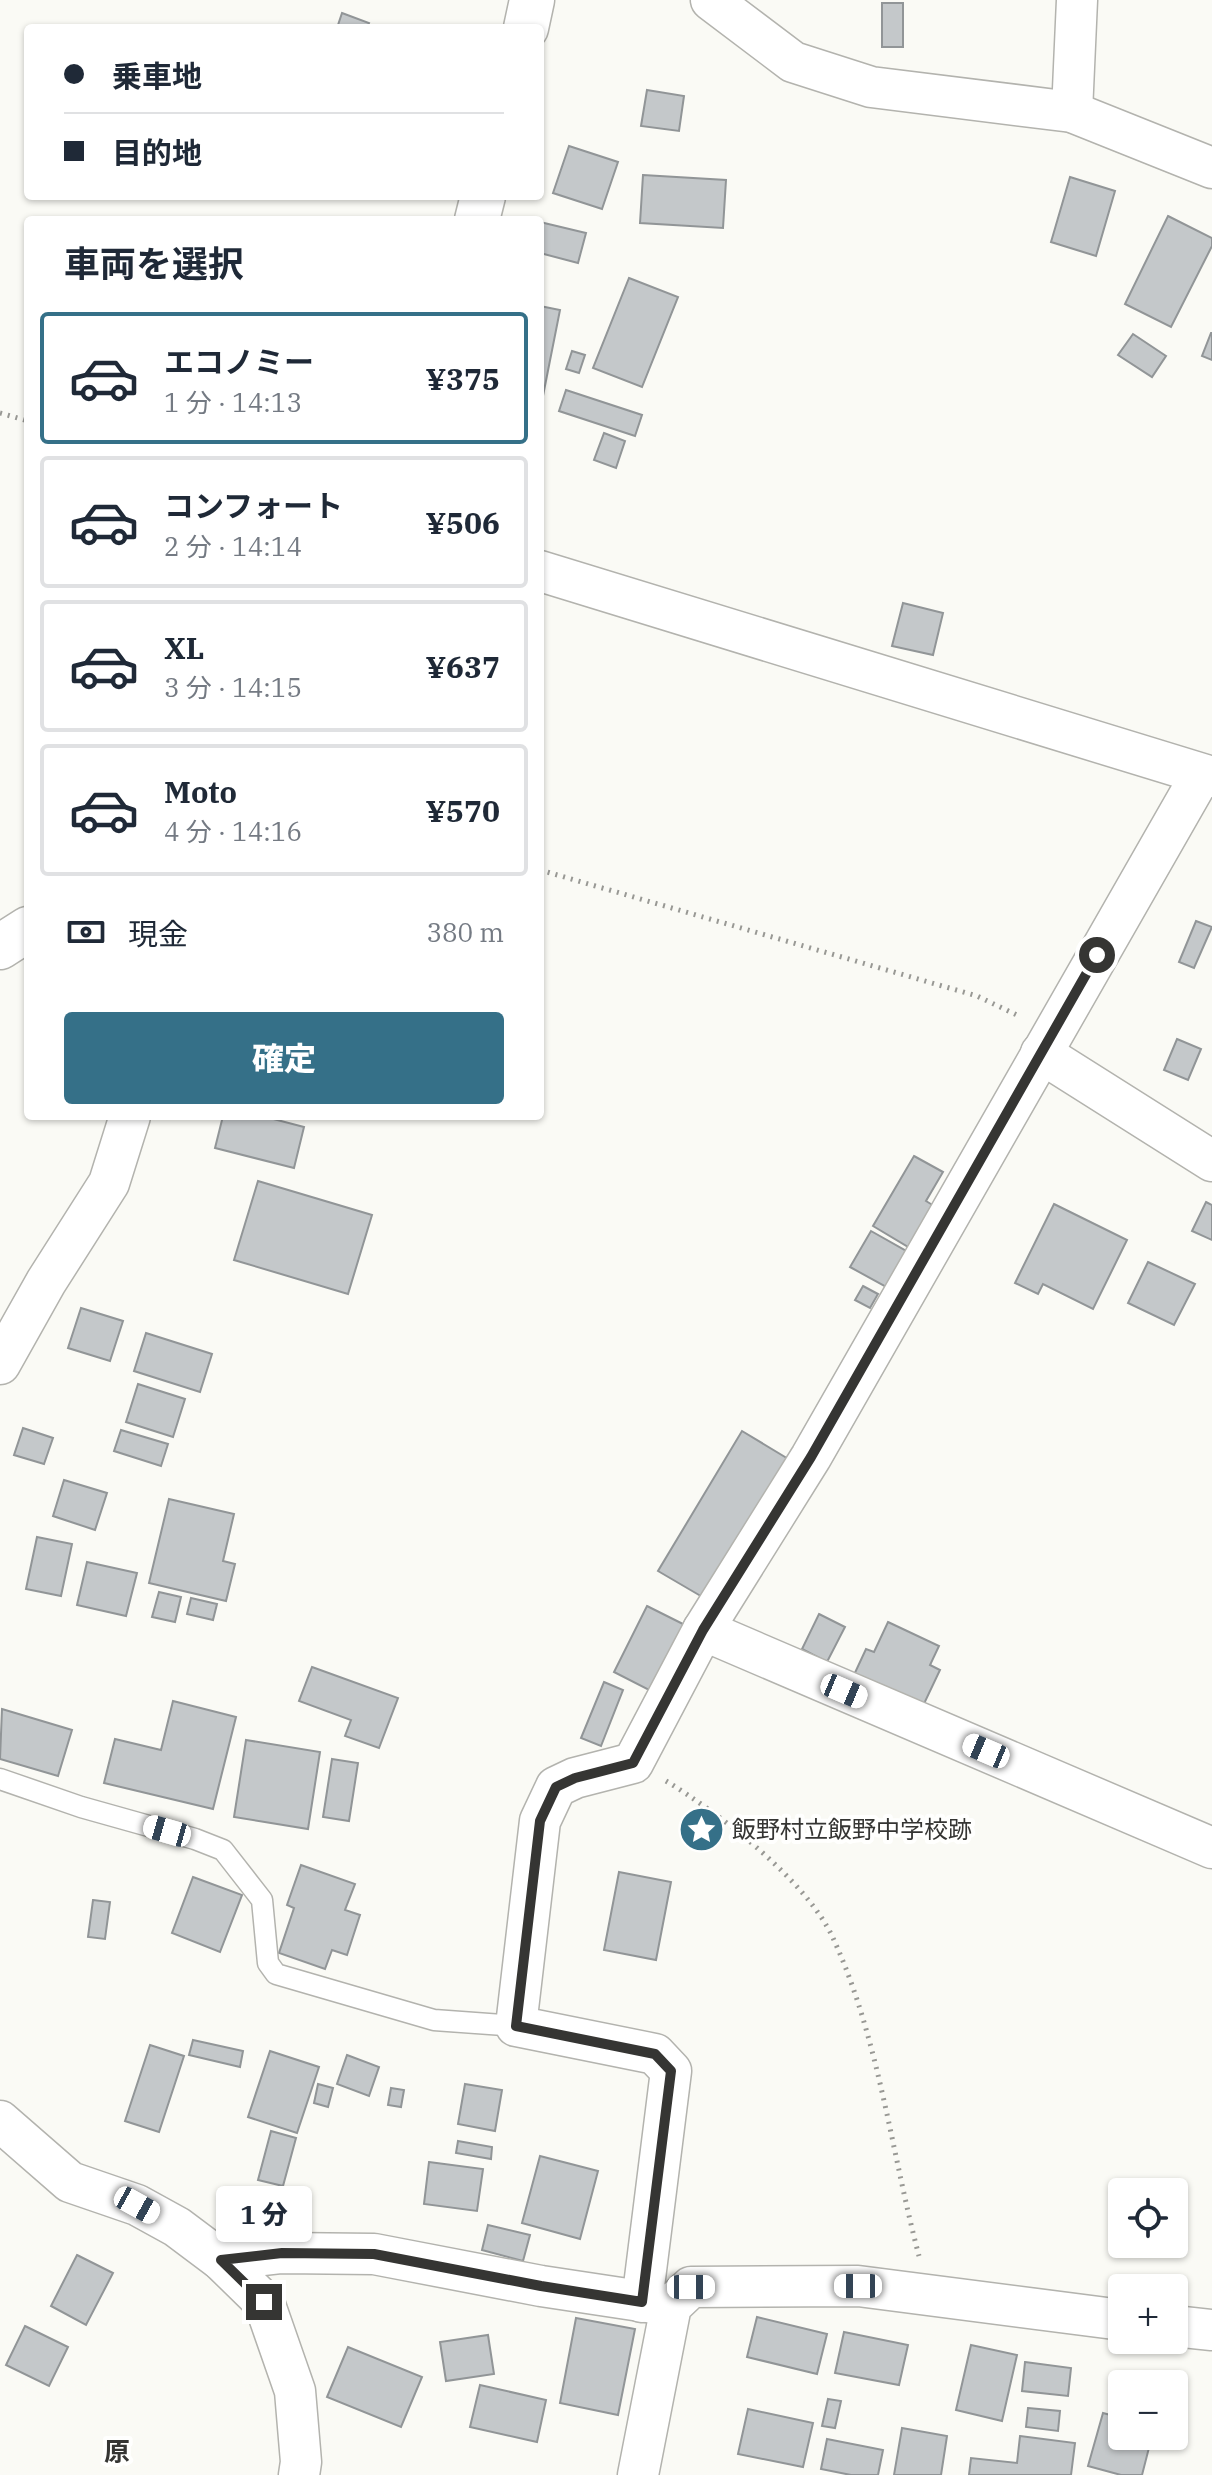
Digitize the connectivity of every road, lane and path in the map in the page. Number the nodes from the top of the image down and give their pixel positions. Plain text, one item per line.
1 (532, 0) edge
2 (711, 0) edge
3 (1077, 0) edge
4 (527, 24) edge
5 (1072, 112) junction
6 (1212, 168) edge
7 (0, 413) edge
8 (24, 420) edge
9 (544, 572) edge
10 (1206, 776) edge
11 (544, 871) edge
12 (24, 932) edge
13 (0, 947) edge
14 (1046, 1042) junction
15 (129, 1120) edge
16 (1212, 1161) edge
17 (0, 1364) edge
18 (703, 1630) junction
19 (633, 1763) junction
20 (0, 1779) edge
21 (1212, 1848) edge
22 (516, 2026) junction
23 (0, 2121) edge
24 (221, 2260) junction
25 (932, 2296) junction
26 (657, 2304) junction
27 (1108, 2318) edge
28 (1188, 2327) edge
29 (1212, 2330) edge
30 (299, 2475) edge
31 (638, 2475) edge

1 - 4 main road
2 - 5 street
3 - 5 street
5 - 6 street
7 - 8 path
9 - 10 street
10 - 14 street
11 - 14 path
12 - 13 main road
14 - 16 street
14 - 18 street
15 - 17 street
18 - 19 street
18 - 21 street
19 - 22 street
19 - 25 path
20 - 22 lane
22 - 26 street
23 - 24 street
24 - 26 street
24 - 30 street
25 - 26 street
25 - 27 street
26 - 31 street
28 - 29 street

